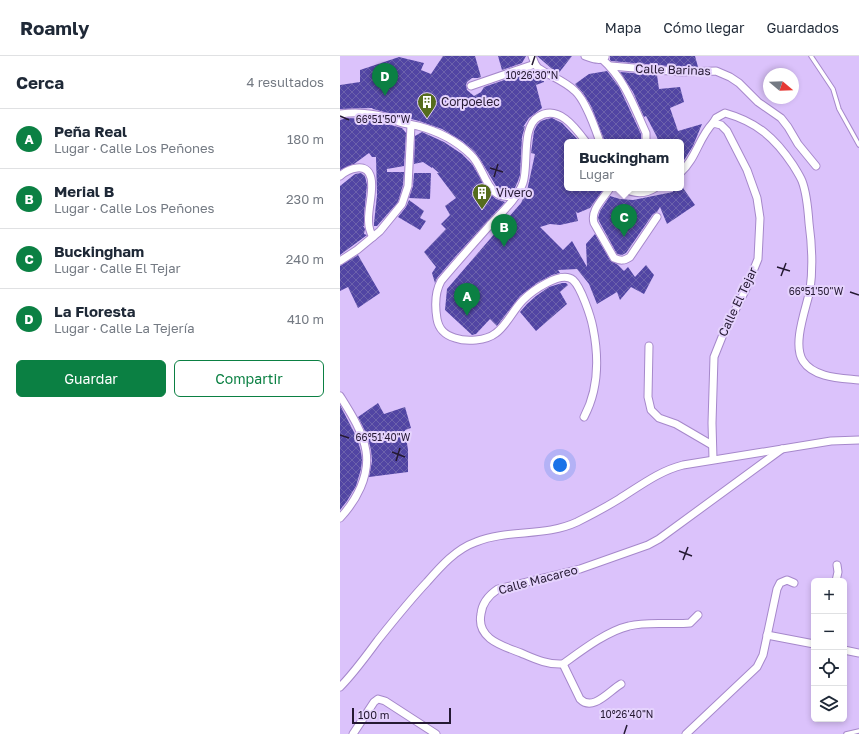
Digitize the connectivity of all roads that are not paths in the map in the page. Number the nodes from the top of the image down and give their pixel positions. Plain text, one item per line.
1 (532, 56) edge
2 (585, 56) edge
3 (811, 56) edge
4 (604, 58) edge
5 (535, 64) junction
6 (610, 66) junction
7 (471, 86) dead end
8 (340, 114) edge
9 (713, 124) junction
10 (411, 125) junction
11 (583, 139) edge
12 (599, 139) edge
13 (646, 139) edge
14 (859, 145) edge
15 (816, 166) dead end
16 (684, 169) edge
17 (340, 176) edge
18 (608, 191) edge
19 (628, 191) edge
20 (651, 191) edge
21 (516, 195) junction
22 (657, 217) dead end
23 (373, 237) junction
24 (340, 261) edge
25 (649, 346) dead end
26 (859, 380) edge
27 (340, 396) edge
28 (584, 416) dead end
29 (859, 440) edge
30 (712, 445) junction
31 (782, 449) junction
32 (713, 459) junction
33 (340, 518) edge
34 (837, 566) dead end
35 (836, 578) edge
36 (794, 583) dead end
37 (698, 615) dead end
38 (768, 635) junction
39 (811, 643) edge
40 (847, 651) edge
41 (859, 653) edge
42 (562, 664) junction
43 (621, 684) dead end
44 (340, 687) edge
45 (859, 731) edge
46 (352, 734) edge
47 (436, 734) edge
48 (686, 734) edge
49 (846, 734) edge

1 - 5 street
2 - 4 street
3 - 14 lane
4 - 6 street
5 - 7 street
5 - 12 street
6 - 13 street
6 - 15 street, Calle Barinas
8 - 10 street
9 - 16 street
9 - 26 street
9 - 30 street, Calle El Tejar
10 - 21 street
10 - 23 street
11 - 21 street
17 - 23 street
18 - 22 street
19 - 20 street
21 - 28 street
23 - 24 street
25 - 30 street
27 - 33 street
29 - 31 street
30 - 32 street, Calle El Tejar
31 - 32 street
31 - 42 street, Calle Macareo
32 - 44 street
34 - 35 street
36 - 38 street
37 - 42 street
38 - 39 street
38 - 48 street
40 - 41 street
42 - 43 street
45 - 49 lane
46 - 47 street

